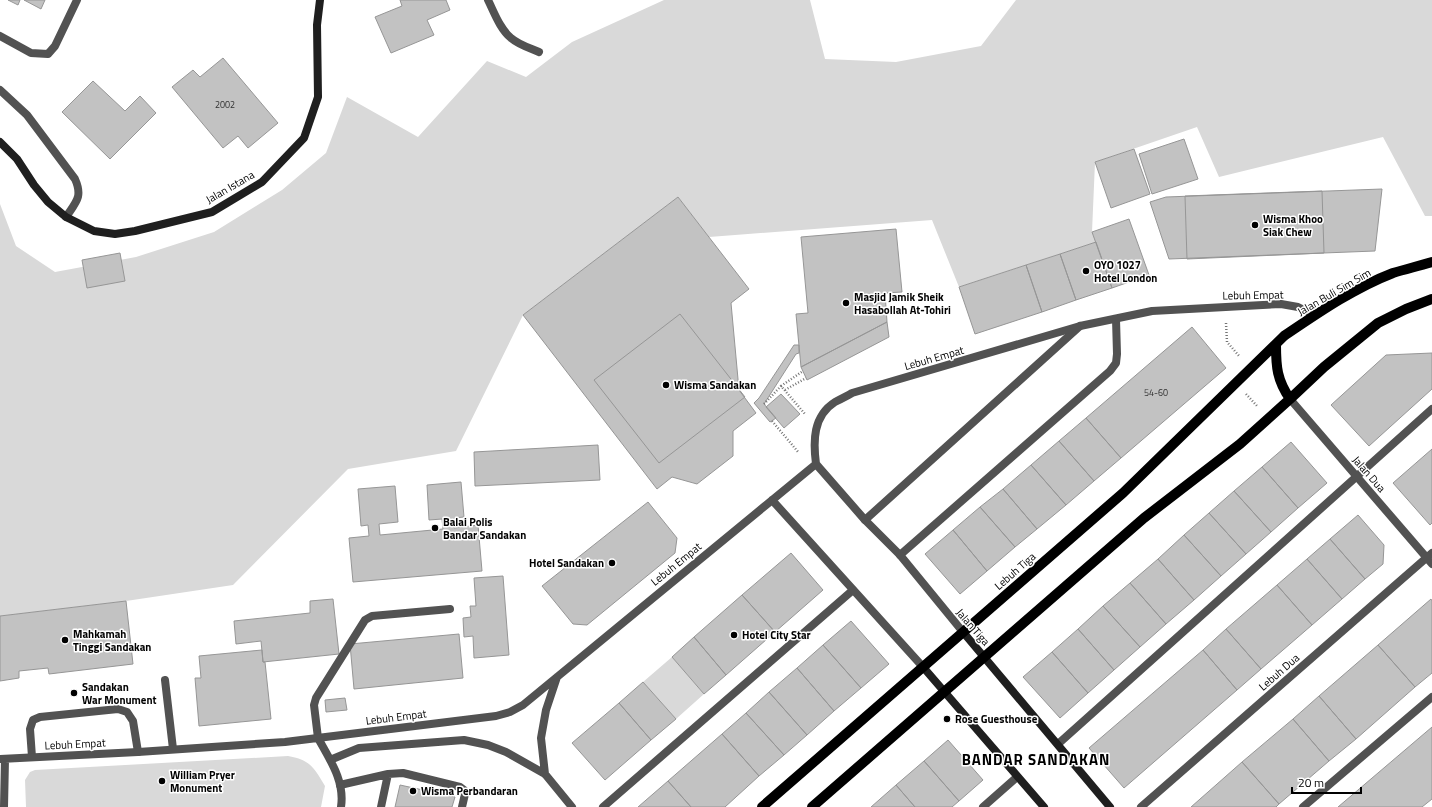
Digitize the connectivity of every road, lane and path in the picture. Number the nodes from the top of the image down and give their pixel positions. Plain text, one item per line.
1 (77, 0) edge
2 (320, 0) edge
3 (488, 0) edge
4 (0, 36) edge
5 (539, 52) dead end
6 (0, 90) edge
7 (0, 142) edge
8 (66, 217) junction
9 (1432, 262) edge
10 (1432, 299) edge
11 (1224, 306) junction
12 (1314, 315) junction
13 (1116, 319) junction
14 (1080, 326) junction
15 (1276, 344) junction
16 (1250, 370) junction
17 (803, 371) dead end
18 (806, 378) dead end
19 (781, 386) junction
20 (785, 390) junction
21 (1245, 393) dead end
22 (1290, 399) junction
23 (764, 404) dead end
24 (1432, 409) edge
25 (1261, 410) dead end
26 (805, 413) dead end
27 (772, 421) dead end
28 (813, 466) junction
29 (1357, 477) junction
30 (772, 500) junction
31 (865, 520) junction
32 (900, 555) junction
33 (1430, 558) edge
34 (853, 590) junction
35 (450, 609) dead end
36 (963, 632) junction
37 (984, 657) junction
38 (922, 667) junction
39 (558, 675) junction
40 (165, 680) dead end
41 (944, 692) junction
42 (1432, 697) edge
43 (318, 738) junction
44 (1058, 744) junction
45 (173, 749) junction
46 (138, 752) junction
47 (32, 757) junction
48 (3, 759) edge
49 (330, 760) junction
50 (388, 774) junction
51 (545, 774) junction
52 (1018, 777) junction
53 (340, 785) junction
54 (4, 807) edge
55 (341, 807) edge
56 (381, 807) edge
57 (462, 807) edge
58 (572, 807) edge
59 (603, 807) edge
60 (762, 807) edge
61 (812, 807) edge
62 (982, 807) edge
63 (1044, 807) edge
64 (1110, 807) edge
65 (1141, 807) edge
66 (1303, 807) edge

1 - 4 street
2 - 8 street, Jalan Istana
3 - 5 street
6 - 8 street
7 - 8 street, Jalan Istana
9 - 12 main road, Jalan Buli Sim Sim
10 - 22 main road
11 - 12 street, Lebuh Empat
11 - 13 street, Lebuh Empat
11 - 16 path
12 - 15 main road, Jalan Buli Sim Sim
13 - 14 street, Lebuh Empat
13 - 32 street
14 - 28 street, Lebuh Empat
14 - 31 street
15 - 16 main road, Lebuh Tiga
15 - 22 main road
16 - 36 main road, Lebuh Tiga
17 - 19 path
18 - 20 path
19 - 20 path
19 - 23 path
20 - 26 path
21 - 25 path
22 - 29 street, Jalan Dua
22 - 37 main road
24 - 29 street
27 - 28 path
28 - 30 street, Lebuh Empat
28 - 31 street, Jalan Tiga
29 - 33 street, Jalan Dua
29 - 44 street
30 - 34 street
30 - 39 street, Lebuh Empat
31 - 32 street, Jalan Tiga
32 - 36 street, Jalan Tiga
33 - 65 street, Lebuh Dua
34 - 38 street
34 - 59 street
35 - 43 street
36 - 37 street, Jalan Tiga
36 - 38 main road, Lebuh Tiga
37 - 41 main road
37 - 44 street, Jalan Tiga
38 - 41 street
38 - 60 main road, Lebuh Tiga
39 - 43 street, Lebuh Empat
39 - 51 street
40 - 45 street
41 - 52 street
41 - 61 main road
42 - 66 street
43 - 45 street, Lebuh Empat
43 - 49 street
44 - 64 street, Jalan Tiga
45 - 46 street, Lebuh Empat
46 - 47 street, Lebuh Empat
46 - 47 street
47 - 48 street, Lebuh Empat
48 - 54 street
49 - 51 street
49 - 53 street
50 - 53 street
50 - 56 street
50 - 57 street
51 - 58 street
52 - 62 street
52 - 63 street
53 - 55 street

